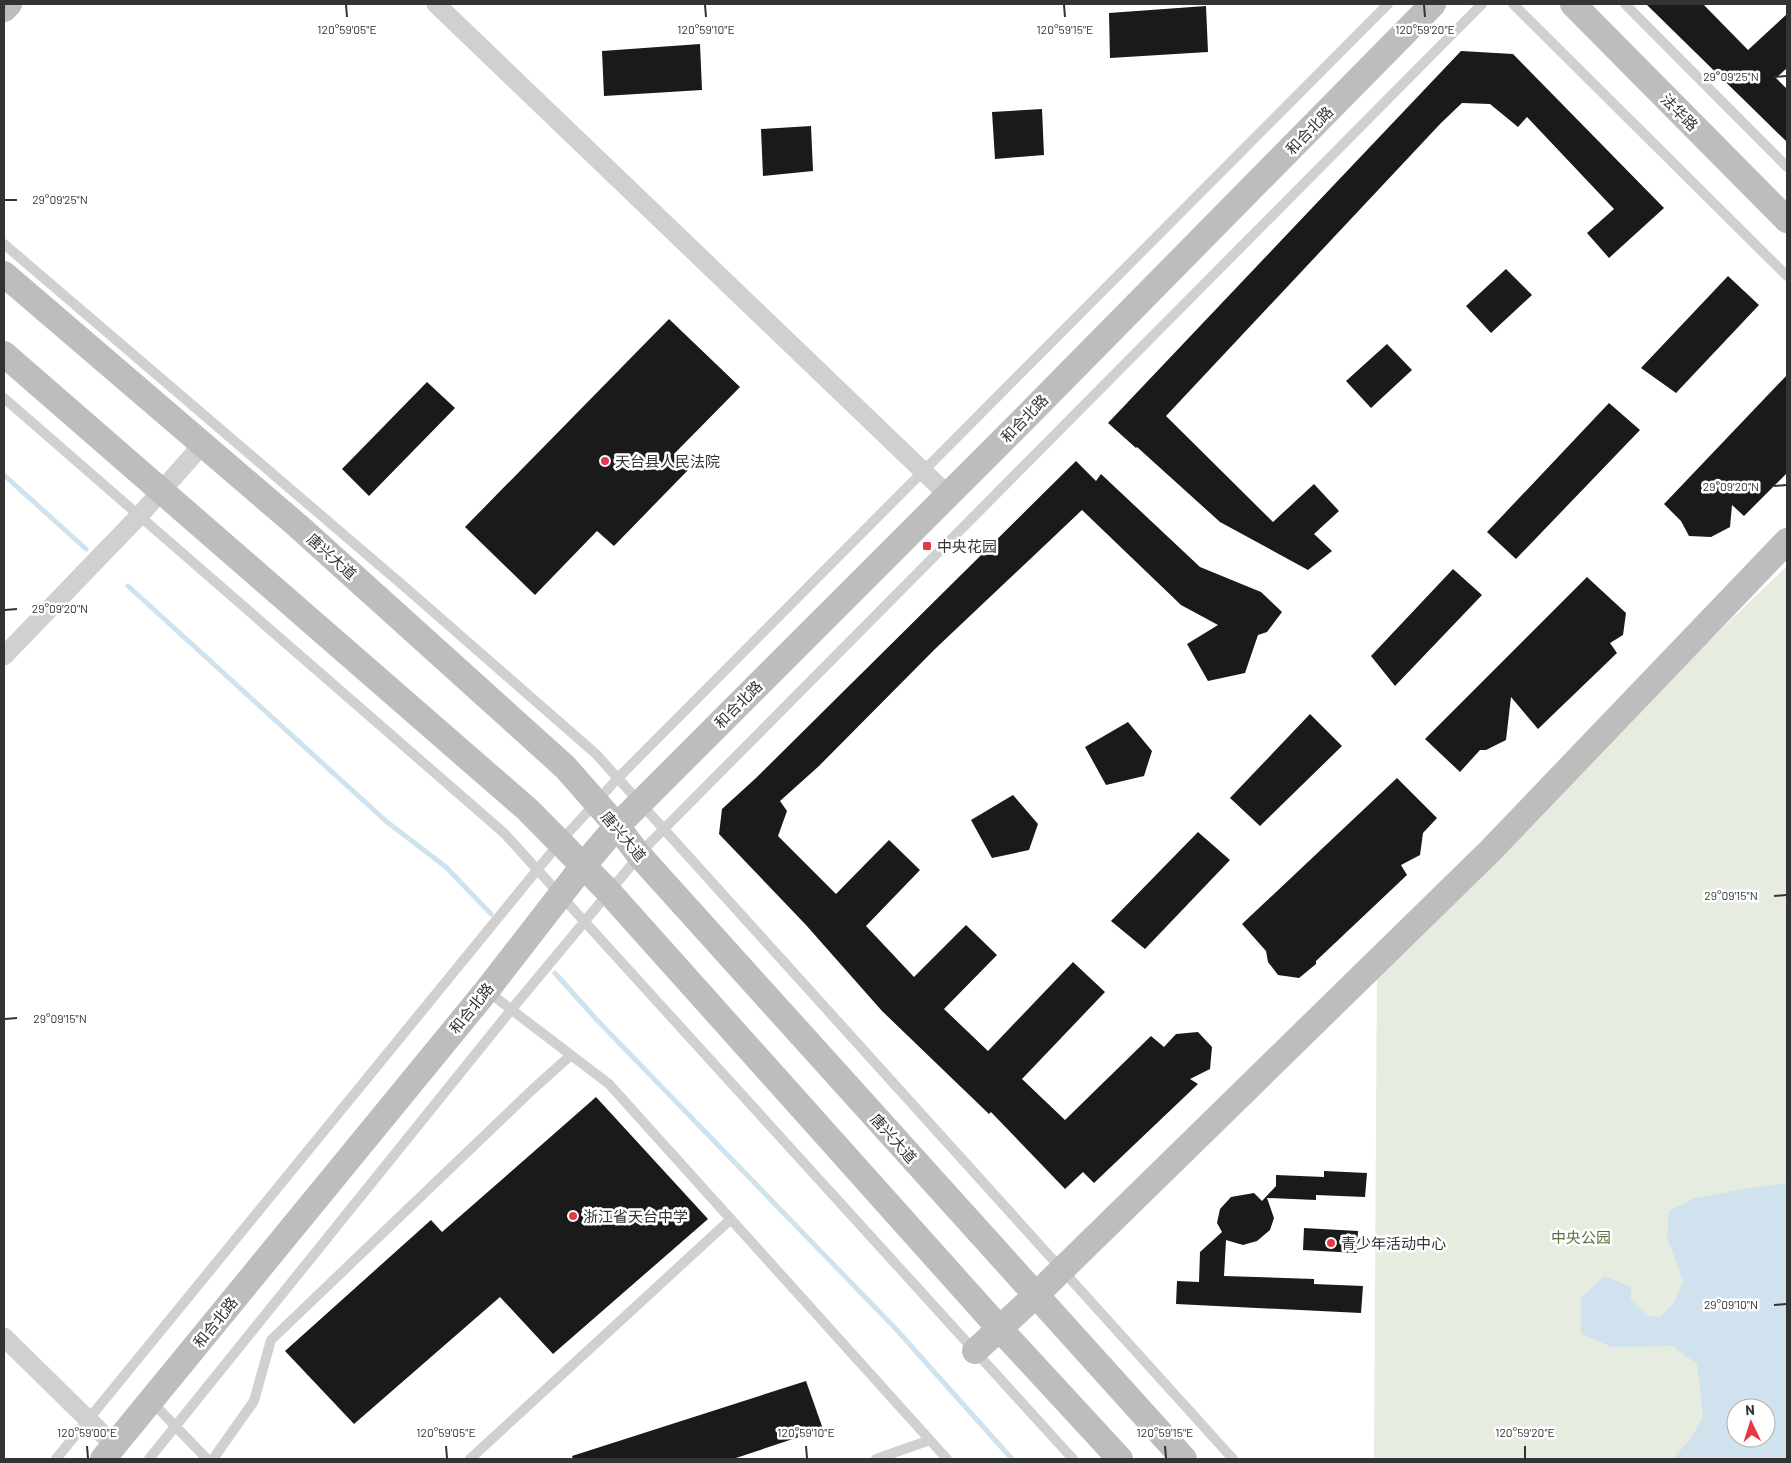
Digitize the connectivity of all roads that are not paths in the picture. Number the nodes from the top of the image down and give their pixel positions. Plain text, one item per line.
1 (9, 4) edge
2 (436, 4) edge
3 (1388, 4) edge
4 (1434, 4) edge
5 (1482, 4) edge
6 (1512, 4) edge
7 (1573, 4) edge
8 (1625, 4) edge
9 (4, 9) edge
10 (1787, 167) edge
11 (1787, 220) edge
12 (4, 244) edge
13 (4, 274) edge
14 (1787, 276) edge
15 (4, 354) edge
16 (4, 398) edge
17 (203, 444) junction
18 (923, 472) junction
19 (161, 491) junction
20 (948, 494) junction
21 (140, 516) junction
22 (1787, 540) edge
23 (4, 656) edge
24 (618, 778) junction
25 (596, 802) junction
26 (640, 802) junction
27 (616, 826) junction
28 (664, 829) junction
29 (560, 842) junction
30 (639, 855) junction
31 (583, 866) junction
32 (538, 870) junction
33 (608, 892) junction
34 (561, 895) junction
35 (584, 921) junction
36 (487, 990) junction
37 (511, 1010) junction
38 (571, 1055) junction
39 (731, 1219) junction
40 (1062, 1270) junction
41 (1036, 1295) junction
42 (1000, 1329) junction
43 (4, 1337) edge
44 (975, 1351) junction
45 (151, 1401) junction
46 (88, 1420) junction
47 (175, 1427) junction
48 (930, 1440) junction
49 (108, 1452) edge
50 (56, 1459) edge
51 (148, 1459) edge
52 (207, 1459) edge
53 (213, 1459) edge
54 (470, 1459) edge
55 (876, 1459) edge
56 (947, 1459) edge
57 (1073, 1459) edge
58 (1120, 1459) edge
59 (1184, 1459) edge
60 (1233, 1459) edge

1 - 9 main road
2 - 18 street
3 - 18 lane
4 - 20 main road, 和合北路
5 - 28 lane
6 - 14 lane
7 - 11 main road, 法华路
8 - 10 lane
12 - 24 lane
13 - 17 main road, 唐兴大道
15 - 19 main road
16 - 21 lane
17 - 19 street
17 - 25 main road, 唐兴大道
18 - 20 street
18 - 24 lane
19 - 21 street
19 - 29 main road
20 - 26 main road, 和合北路
21 - 23 street
21 - 32 lane
22 - 40 main road
24 - 25 lane
24 - 26 lane
25 - 27 main road, 唐兴大道
25 - 29 lane
26 - 27 main road, 和合北路
26 - 28 lane
27 - 30 main road, 唐兴大道
27 - 31 main road, 和合北路
28 - 30 lane
28 - 40 lane
29 - 31 main road
29 - 32 lane
30 - 33 lane
30 - 41 main road, 唐兴大道
31 - 33 main road
31 - 34 main road, 和合北路
32 - 34 lane
32 - 46 lane
33 - 35 lane
33 - 42 main road
34 - 35 lane
34 - 36 main road, 和合北路
35 - 37 lane
35 - 44 lane
36 - 37 lane
36 - 45 main road, 和合北路
37 - 38 lane
37 - 47 lane
38 - 39 lane
38 - 53 lane
39 - 48 lane
39 - 54 lane
40 - 41 main road
40 - 60 lane
41 - 42 main road
41 - 59 main road, 唐兴大道
42 - 44 main road
42 - 58 main road
43 - 46 street
44 - 57 lane
45 - 47 lane
45 - 49 main road, 和合北路
46 - 49 street
46 - 50 lane
47 - 51 lane
47 - 52 lane
48 - 55 lane
48 - 56 lane

